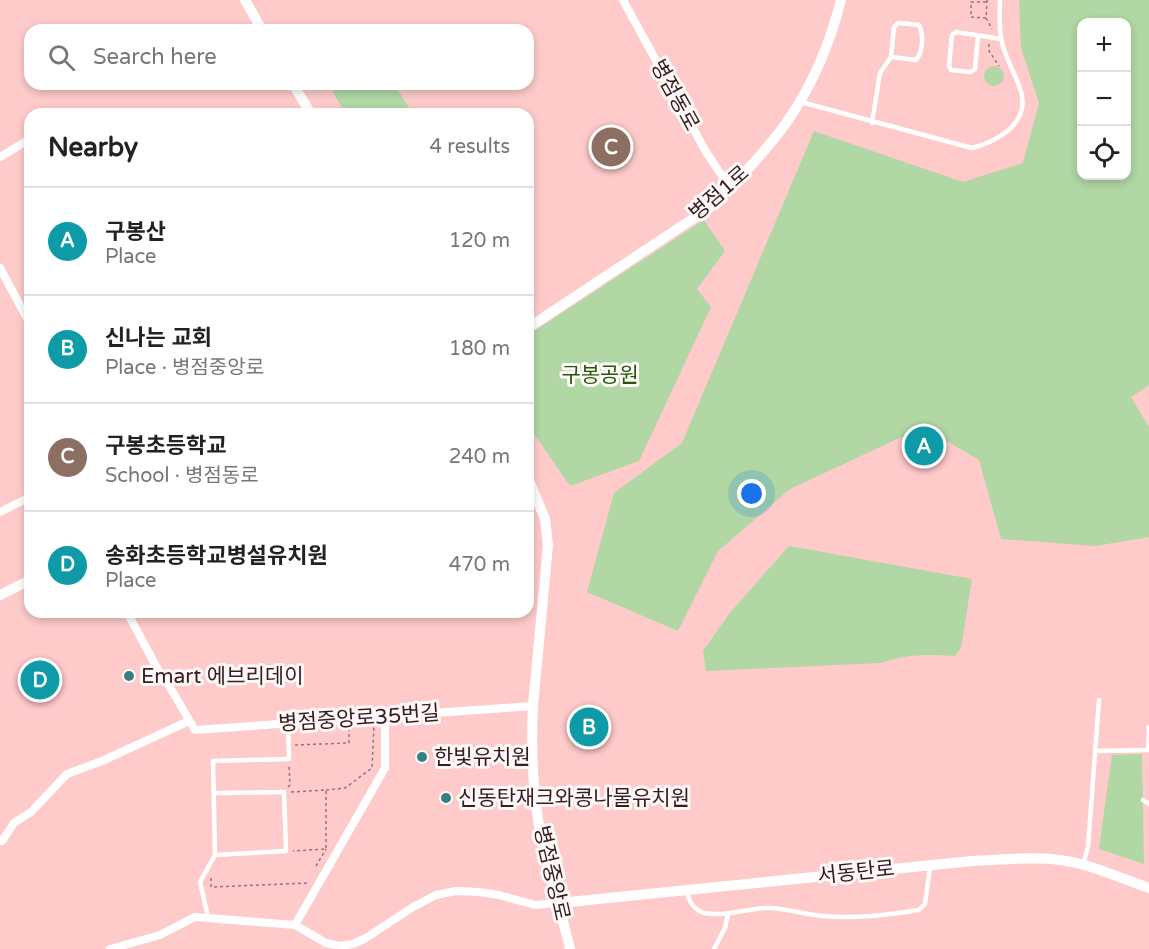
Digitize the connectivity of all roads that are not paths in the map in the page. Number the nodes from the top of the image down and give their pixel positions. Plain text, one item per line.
1 (245, 0) edge
2 (623, 0) edge
3 (841, 0) edge
4 (1000, 0) edge
5 (259, 24) edge
6 (978, 36) junction
7 (1001, 39) junction
8 (891, 57) junction
9 (297, 90) edge
10 (801, 102) junction
11 (307, 108) edge
12 (872, 123) junction
13 (24, 143) edge
14 (0, 157) edge
15 (730, 188) junction
16 (0, 268) edge
17 (24, 313) edge
18 (534, 323) edge
19 (534, 492) edge
20 (24, 500) edge
21 (0, 512) edge
22 (24, 583) edge
23 (0, 595) edge
24 (130, 618) edge
25 (1098, 700) dead end
26 (533, 706) junction
27 (385, 716) junction
28 (189, 721) junction
29 (288, 723) junction
30 (1149, 727) edge
31 (1149, 750) edge
32 (1096, 751) junction
33 (214, 793) junction
34 (1143, 800) dead end
35 (1149, 804) edge
36 (0, 841) edge
37 (215, 855) junction
38 (931, 865) junction
39 (1083, 865) junction
40 (1149, 888) edge
41 (686, 890) junction
42 (559, 903) junction
43 (728, 914) junction
44 (208, 917) junction
45 (295, 925) junction
46 (110, 949) edge
47 (570, 949) edge
48 (714, 949) edge

1 - 5 street
2 - 15 street, 병점동로
3 - 10 street, 병점1로
4 - 7 lane
6 - 6 lane
6 - 7 lane
7 - 12 lane
8 - 8 lane
8 - 12 lane
9 - 11 street
10 - 12 lane
10 - 15 street, 병점1로
13 - 14 street
15 - 18 street, 병점1로
16 - 17 street
19 - 26 street, 병점중앙로
20 - 21 street
22 - 23 street
24 - 28 street
25 - 32 lane
26 - 27 street, 병점중앙로35번길
26 - 42 street, 병점중앙로
27 - 29 street, 병점중앙로35번길
27 - 45 street
28 - 29 street, 병점중앙로35번길
28 - 36 street
29 - 33 lane
30 - 31 lane
31 - 32 lane
32 - 39 lane
33 - 37 lane
33 - 37 lane
34 - 35 lane
37 - 44 lane
38 - 39 street, 서동탄로
38 - 41 street, 서동탄로
38 - 43 lane
39 - 40 street, 서동탄로
41 - 42 street, 서동탄로
41 - 43 lane
42 - 45 street
42 - 47 street, 병점중앙로
43 - 48 lane
44 - 45 street
44 - 46 street

